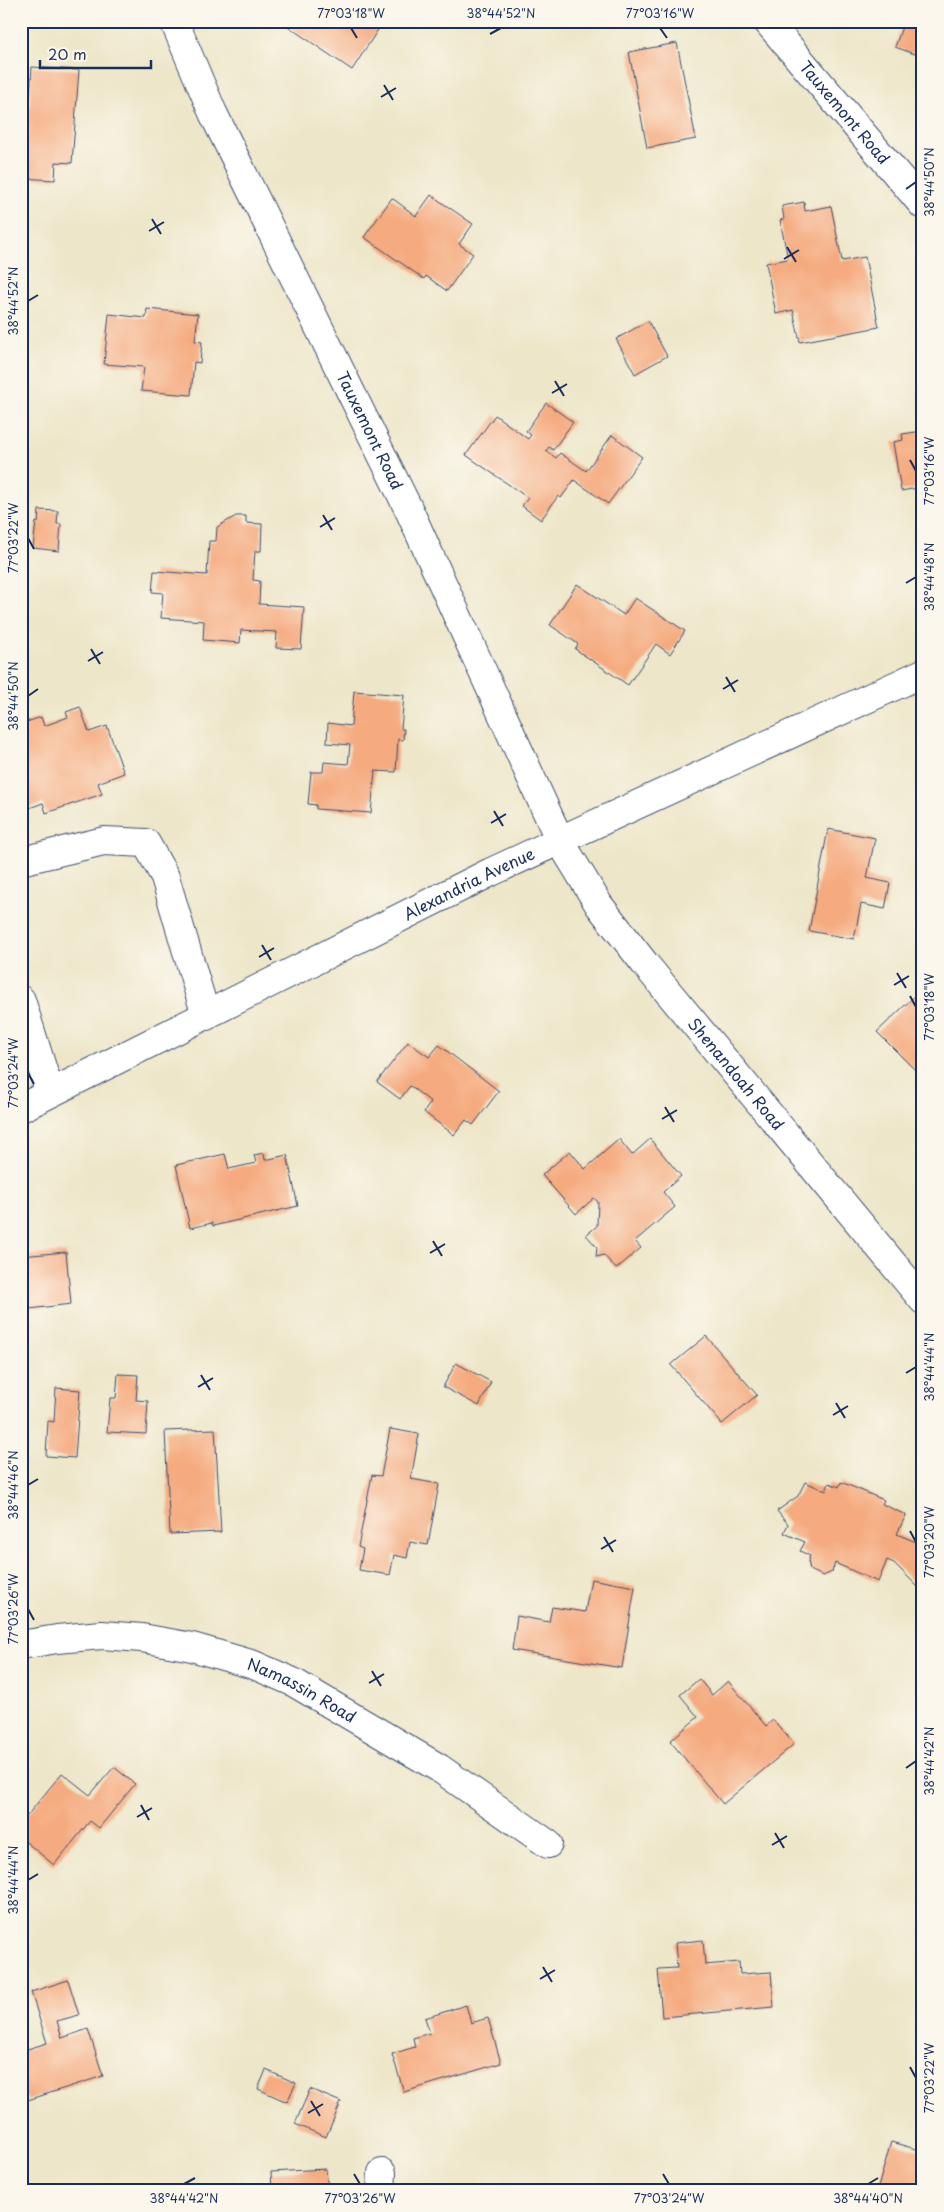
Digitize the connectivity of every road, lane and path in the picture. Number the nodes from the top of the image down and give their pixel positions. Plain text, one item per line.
1 (174, 21) edge
2 (767, 21) edge
3 (923, 205) edge
4 (923, 673) edge
5 (560, 841) junction
6 (21, 861) edge
7 (21, 1000) edge
8 (206, 1016) junction
9 (50, 1093) junction
10 (21, 1108) edge
11 (923, 1300) edge
12 (21, 1645) edge
13 (548, 1844) dead end

1 - 5 street, Tauxemont Road
2 - 3 street, Tauxemont Road
4 - 5 street, Alexandria Avenue
5 - 8 street, Alexandria Avenue
5 - 11 street, Shenandoah Road
6 - 8 street
7 - 9 street
8 - 9 street, Alexandria Avenue
9 - 10 street, Alexandria Avenue
12 - 13 street, Namassin Road

